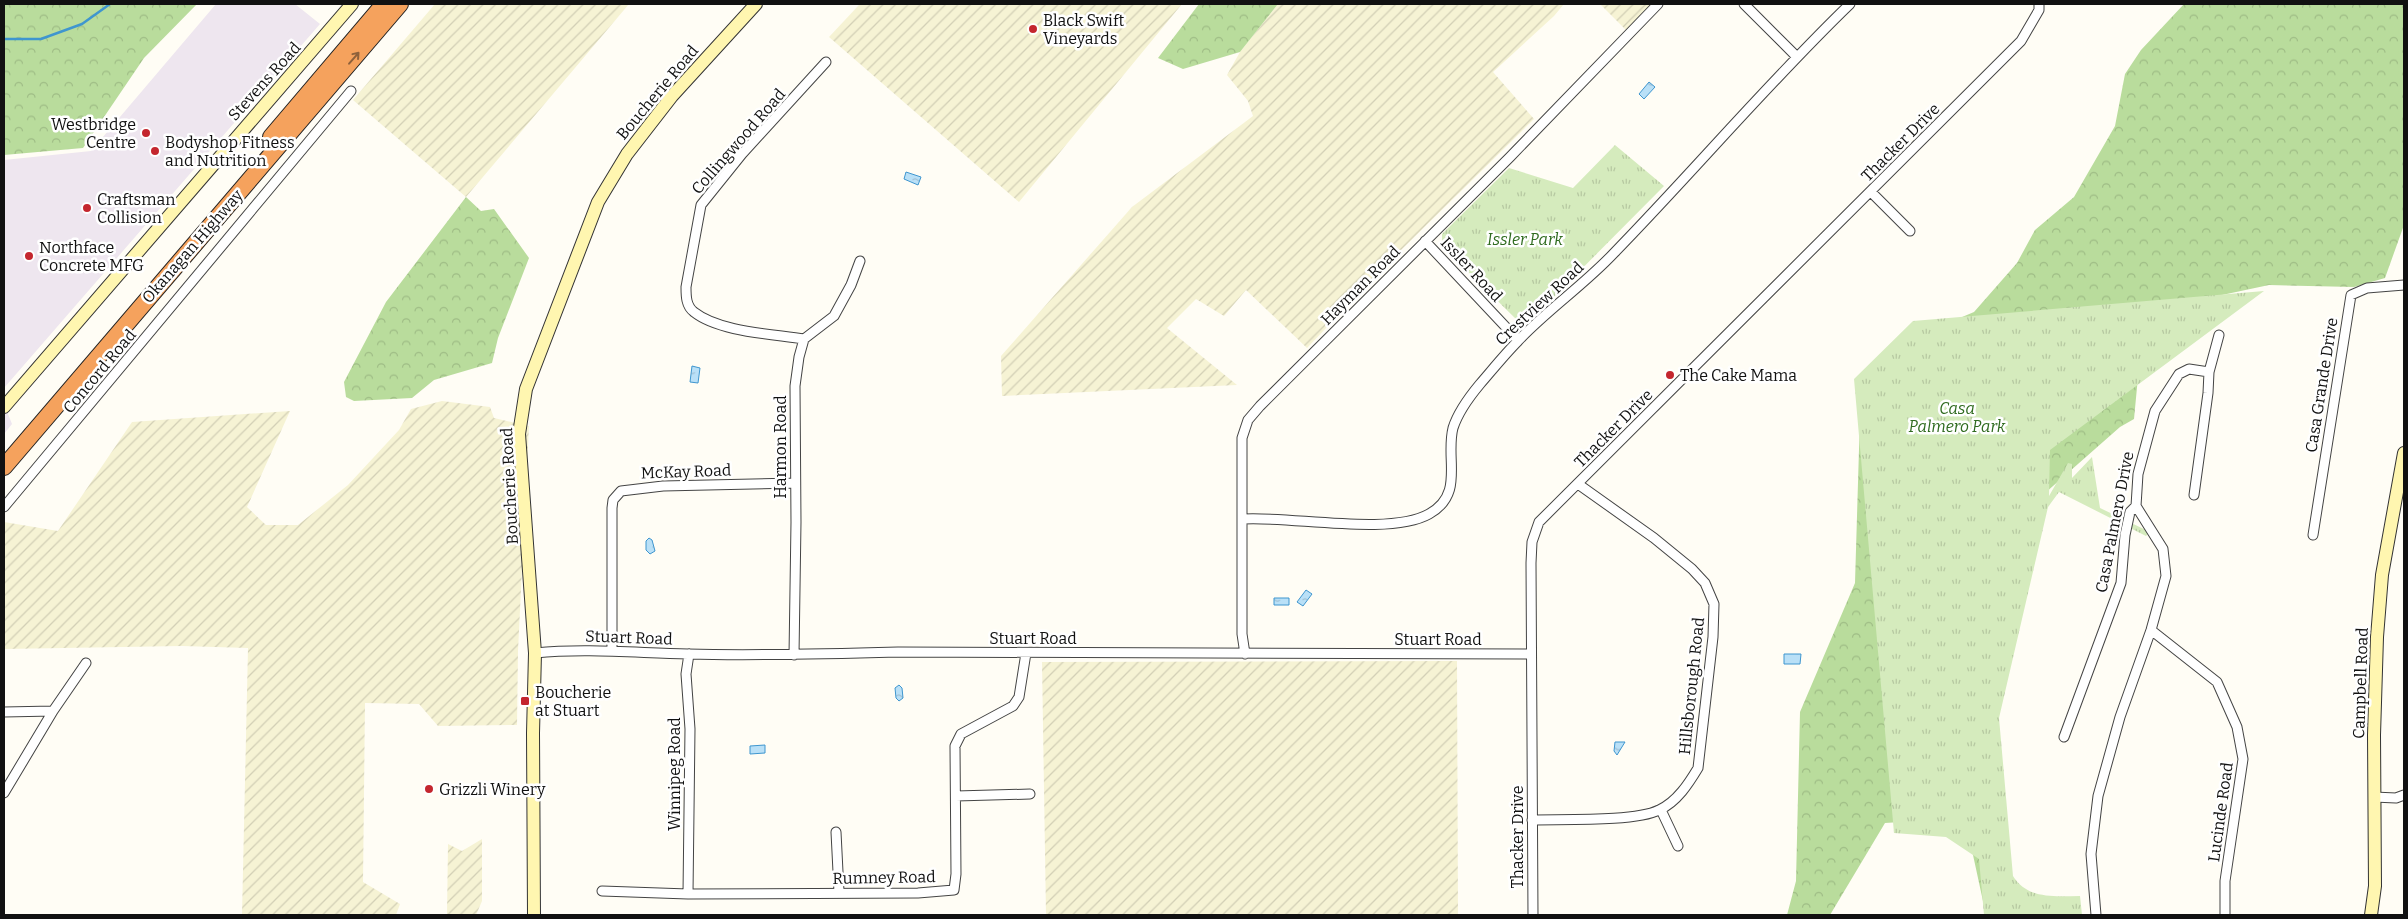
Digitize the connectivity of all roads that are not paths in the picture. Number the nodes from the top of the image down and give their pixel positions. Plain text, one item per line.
1 (352, 4) edge
2 (384, 4) edge
3 (400, 4) edge
4 (756, 4) edge
5 (1658, 4) edge
6 (1744, 4) edge
7 (1850, 4) edge
8 (2039, 4) edge
9 (1796, 56) junction
10 (826, 62) dead end
11 (351, 91) dead end
12 (1871, 192) junction
13 (1910, 231) dead end
14 (1425, 242) junction
15 (860, 261) dead end
16 (2404, 284) edge
17 (2219, 335) dead end
18 (804, 339) junction
19 (1518, 340) junction
20 (2208, 372) junction
21 (4, 407) edge
22 (4, 450) edge
23 (2404, 453) edge
24 (4, 467) edge
25 (795, 483) junction
26 (1578, 484) junction
27 (2194, 495) dead end
28 (2136, 506) junction
29 (4, 507) edge
30 (1244, 519) junction
31 (2313, 535) dead end
32 (2151, 630) junction
33 (612, 651) junction
34 (1026, 652) junction
35 (536, 653) junction
36 (689, 654) junction
37 (1245, 654) junction
38 (1532, 654) junction
39 (794, 655) junction
40 (86, 663) dead end
41 (53, 711) junction
42 (4, 712) edge
43 (2064, 737) dead end
44 (4, 793) edge
45 (1030, 794) dead end
46 (2404, 795) edge
47 (956, 796) junction
48 (2374, 797) junction
49 (1661, 810) junction
50 (1532, 820) junction
51 (836, 832) dead end
52 (1678, 846) dead end
53 (602, 891) dead end
54 (838, 892) junction
55 (688, 894) junction
56 (534, 915) edge
57 (1533, 915) edge
58 (2096, 915) edge
59 (2225, 915) edge
60 (2372, 915) edge

1 - 21 street, Stevens Road
2 - 22 highway, Okanagan Highway
24 -> 3 highway, Okanagan Highway
4 - 35 street, Boucherie Road
5 - 14 street, Hayman Road
6 - 9 street
7 - 9 street, Crestview Road
8 - 12 street, Thacker Drive
9 - 19 street, Crestview Road
10 - 18 street, Collingwood Road
11 - 29 street, Concord Road
12 - 13 street
12 - 26 street, Thacker Drive
14 - 19 street, Issler Road
14 - 30 street, Hayman Road
15 - 18 street
16 - 31 street, Casa Grande Drive
17 - 20 street
18 - 25 street, Harmon Road
19 - 30 street, Crestview Road
20 - 27 street
20 - 28 street, Casa Palmero Drive
23 - 48 street, Campbell Road
25 - 33 street, McKay Road
25 - 39 street, Harmon Road
26 - 38 street, Thacker Drive
26 - 49 street, Hillsborough Road
28 - 32 street
28 - 43 street, Casa Palmero Drive
30 - 37 street, Hayman Road
32 - 58 street
32 - 59 street, Lucinde Road
33 - 35 street, Stuart Road
33 - 36 street, Stuart Road
34 - 37 street, Stuart Road
34 - 39 street, Stuart Road
34 - 47 street, Rumney Road
35 - 56 street, Boucherie Road
36 - 39 street, Stuart Road
36 - 55 street, Winnipeg Road
37 - 38 street, Stuart Road
38 - 50 street, Thacker Drive
40 - 41 street
41 - 42 street
41 - 44 street
45 - 47 street
46 - 48 street
47 - 54 street, Rumney Road
48 - 60 street, Campbell Road
49 - 50 street, Hillsborough Road
49 - 52 street
50 - 57 street, Thacker Drive
51 - 54 street
53 - 55 street, Rumney Road
54 - 55 street, Rumney Road

